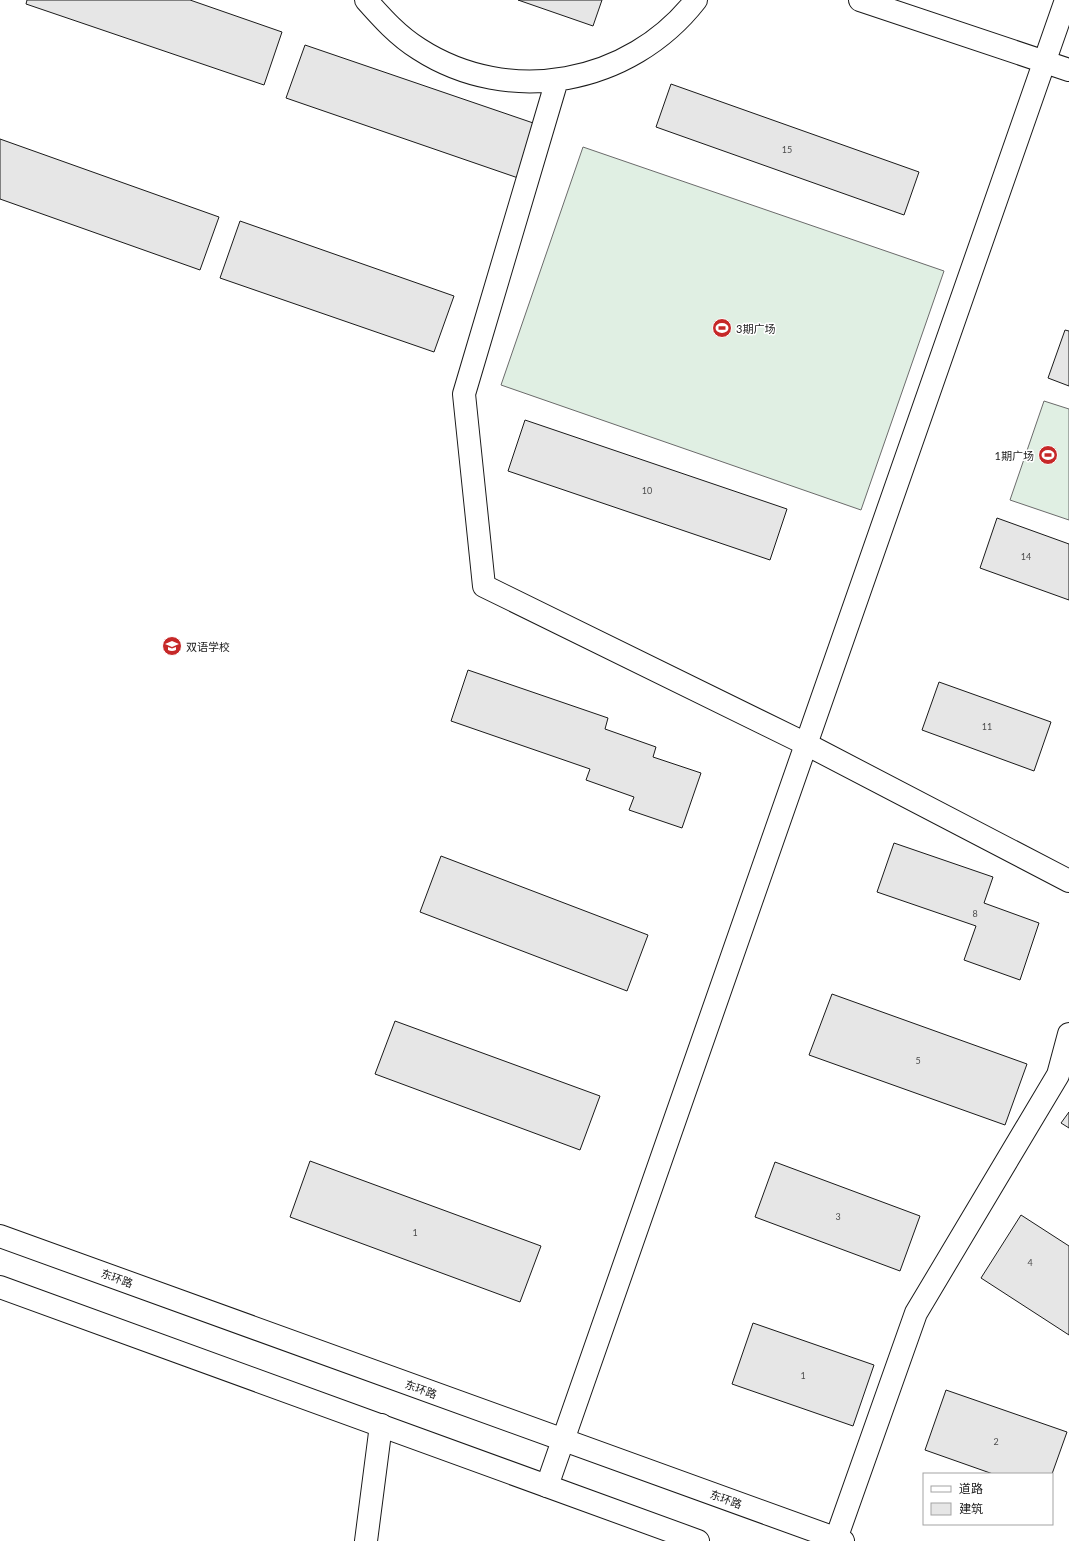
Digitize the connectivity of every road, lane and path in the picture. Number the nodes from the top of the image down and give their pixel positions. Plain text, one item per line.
1 (366, 0) edge
2 (696, 0) edge
3 (860, 0) edge
4 (1066, 0) edge
5 (1045, 61) junction
6 (1069, 70) edge
7 (557, 80) junction
8 (806, 744) junction
9 (1069, 881) edge
10 (1069, 1034) edge
11 (0, 1236) edge
12 (0, 1287) edge
13 (381, 1425) junction
14 (563, 1440) junction
15 (547, 1486) junction
16 (839, 1540) edge
17 (366, 1541) edge
18 (698, 1541) edge

1 - 7 street
2 - 7 street
3 - 5 street
4 - 5 street
5 - 6 street
5 - 8 street
7 - 8 street
8 - 9 street
8 - 14 street
10 - 16 street
11 - 14 street, 东环路
12 - 13 street
13 - 15 street
13 - 17 street
14 - 15 street
14 - 16 street, 东环路
15 - 18 street

